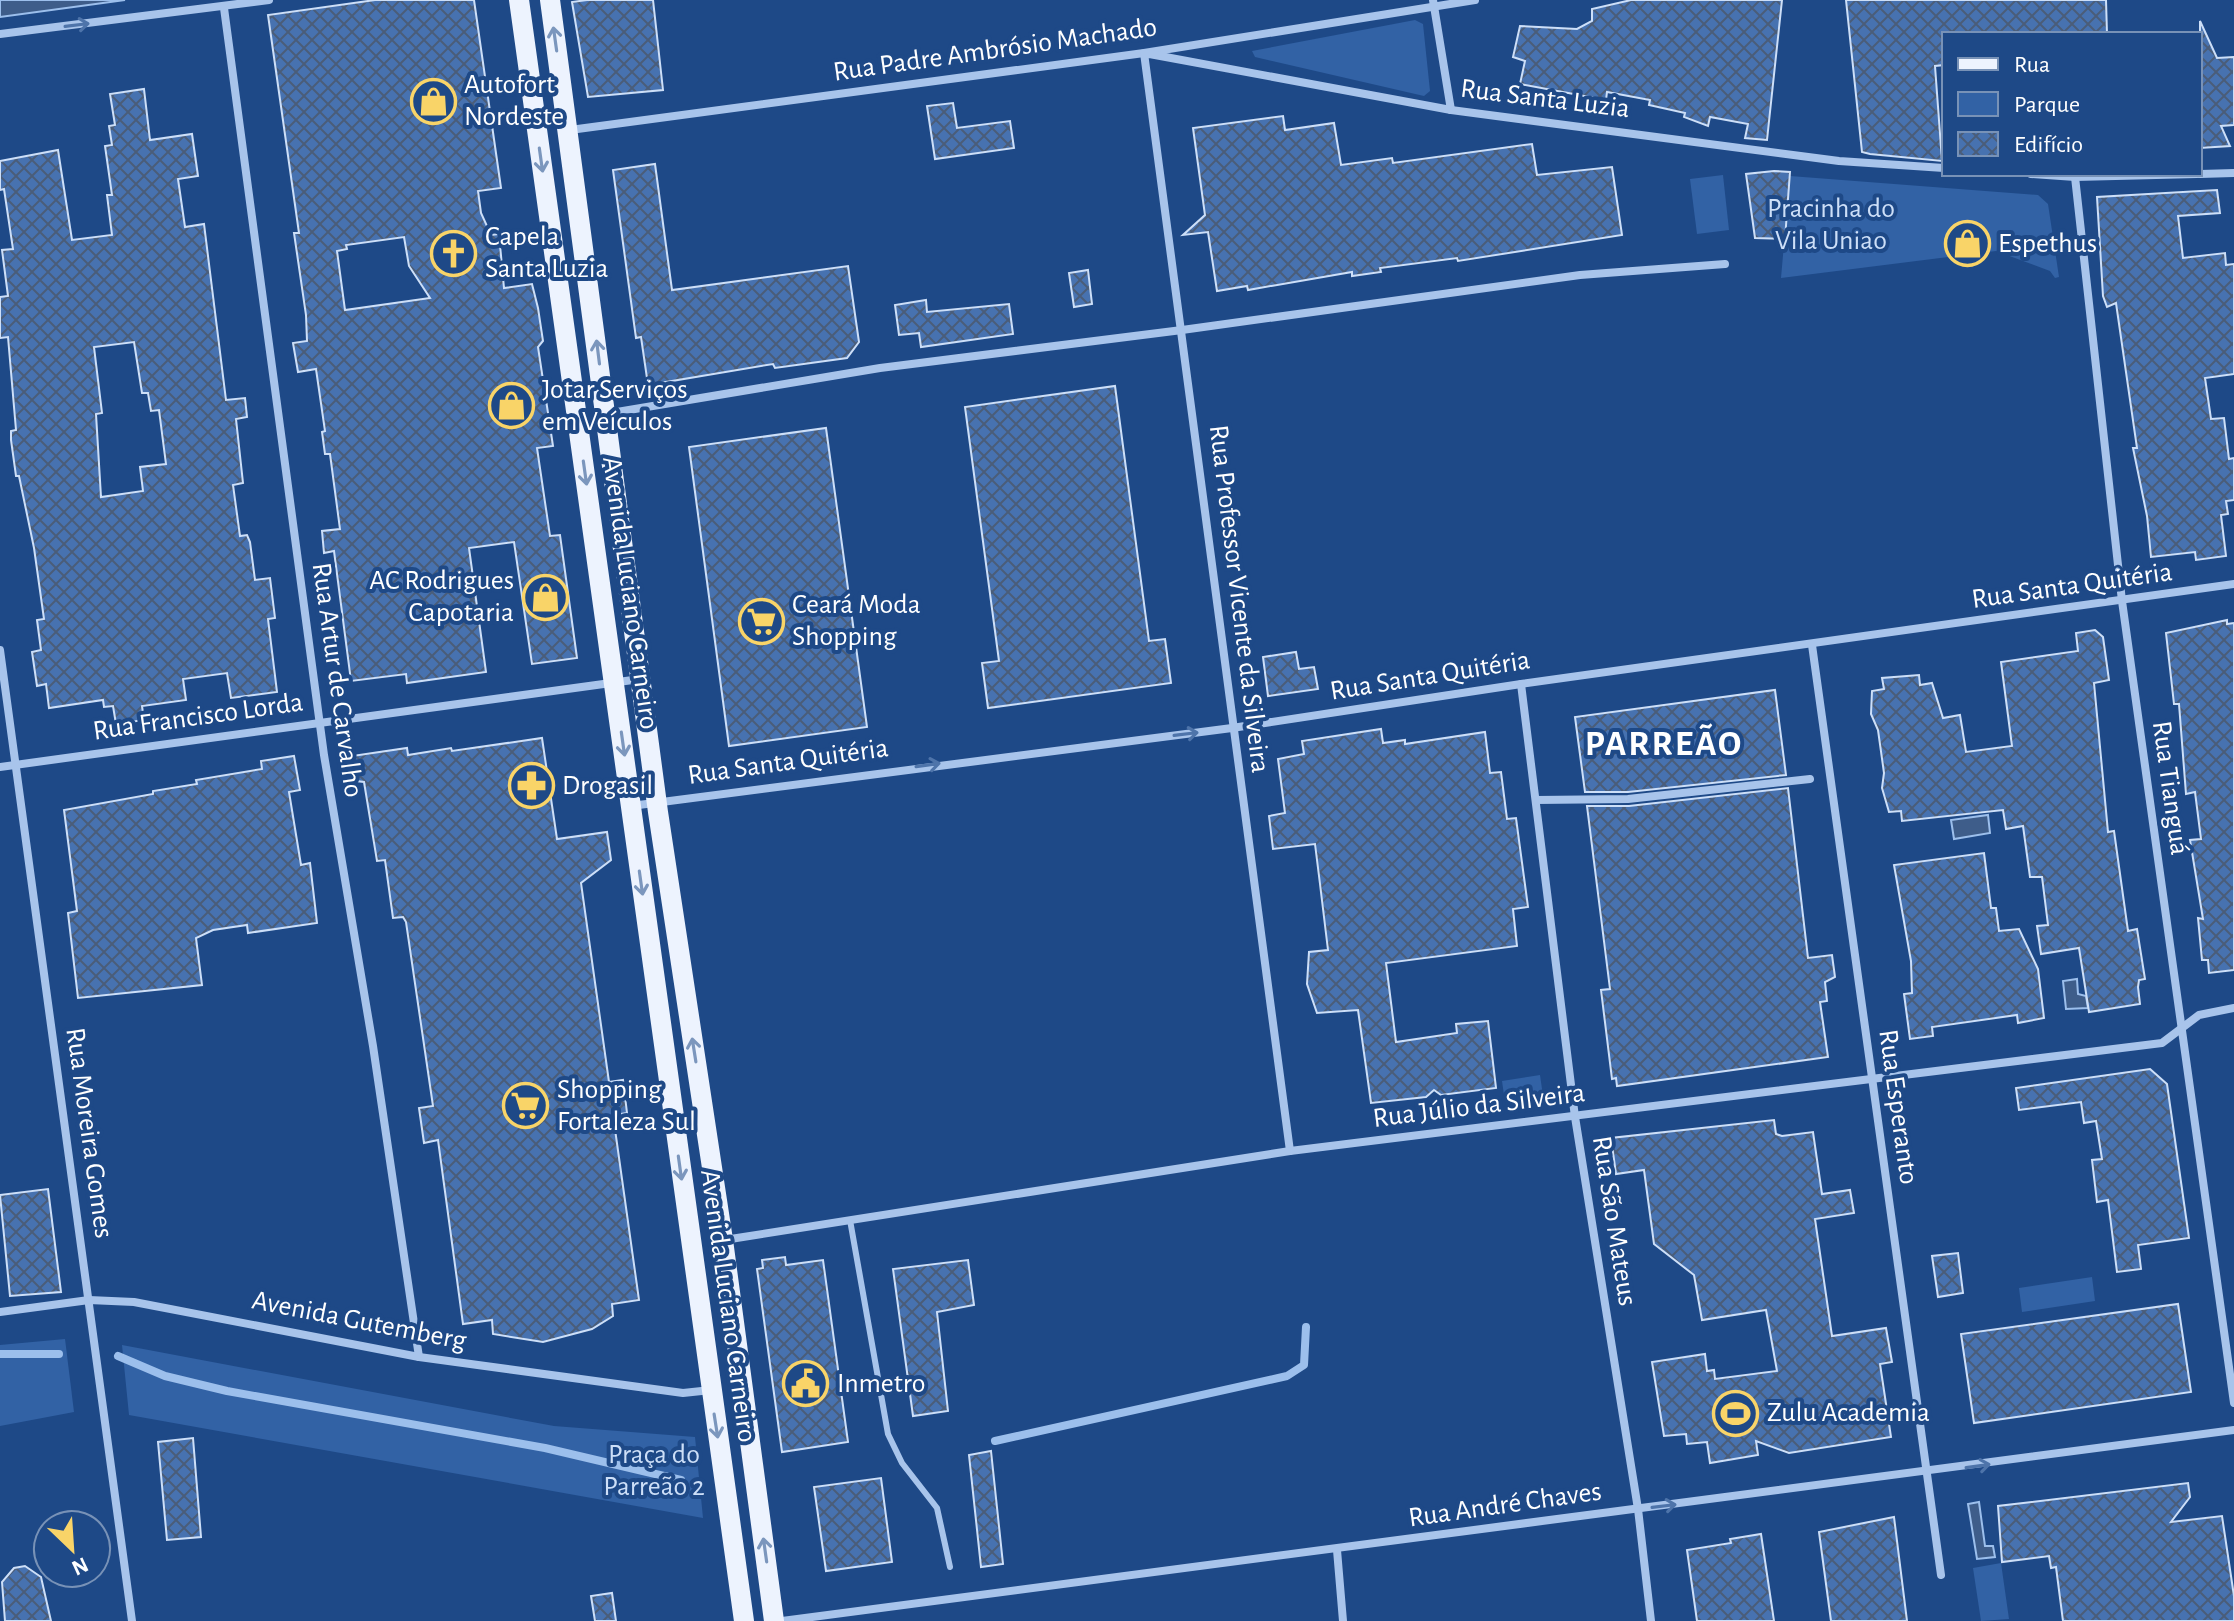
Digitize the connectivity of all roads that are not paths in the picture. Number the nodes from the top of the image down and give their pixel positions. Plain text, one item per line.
1 (269, 0) edge
2 (519, 0) edge
3 (550, 0) edge
4 (1475, 0) edge
5 (1433, 4) edge
6 (224, 8) junction
7 (0, 34) edge
8 (1144, 53) junction
9 (1451, 110) junction
10 (568, 130) junction
11 (1942, 168) edge
12 (2234, 173) edge
13 (2202, 174) edge
14 (2060, 176) edge
15 (2116, 176) edge
16 (2075, 177) junction
17 (1725, 264) dead end
18 (1182, 330) junction
19 (605, 414) junction
20 (2234, 584) edge
21 (2122, 601) junction
22 (1812, 645) junction
23 (0, 650) edge
24 (640, 679) junction
25 (614, 682) junction
26 (1521, 684) junction
27 (320, 722) junction
28 (1232, 728) junction
29 (17, 764) junction
30 (0, 767) edge
31 (1810, 779) dead end
32 (1536, 800) junction
33 (657, 802) junction
34 (631, 806) junction
35 (2234, 1008) edge
36 (2182, 1026) junction
37 (1872, 1080) junction
38 (1575, 1117) junction
39 (1290, 1151) junction
40 (850, 1220) junction
41 (723, 1240) junction
42 (89, 1300) junction
43 (0, 1312) edge
44 (419, 1357) junction
45 (711, 1390) junction
46 (2234, 1403) edge
47 (2234, 1430) edge
48 (1928, 1473) junction
49 (1638, 1509) junction
50 (1337, 1550) junction
51 (950, 1567) dead end
52 (1941, 1575) dead end
53 (132, 1621) edge
54 (744, 1621) edge
55 (774, 1621) edge
56 (782, 1621) edge
57 (1343, 1621) edge
58 (1651, 1621) edge

1 - 6 street
2 -> 25 main road, Avenida Luciano Carneiro
10 -> 3 main road, Avenida Luciano Carneiro
4 - 5 street, Rua Padre Ambrósio Machado
5 - 8 street, Rua Padre Ambrósio Machado
5 - 9 street
7 -> 6 street
6 - 27 street, Rua Artur de Carvalho
8 - 9 street, Rua Santa Luzia
8 - 10 street, Rua Padre Ambrósio Machado
8 - 18 street, Rua Professor Vicente da Silveira
9 - 11 street, Rua Santa Luzia
19 -> 10 main road, Avenida Luciano Carneiro
12 - 13 street
14 - 16 street
15 - 16 street
16 - 21 street, Rua Tianguá
17 - 18 street
18 - 19 street
18 - 28 street, Rua Professor Vicente da Silveira
19 - 24 main road, Avenida Luciano Carneiro
20 - 21 street, Rua Santa Quitéria
21 - 22 street, Rua Santa Quitéria
21 - 36 street, Rua Tianguá
22 - 26 street, Rua Santa Quitéria
22 - 37 street, Rua Esperanto
23 - 29 street, Rua Moreira Gomes
24 - 25 street, Rua Francisco Lorda
24 - 33 main road, Avenida Luciano Carneiro
25 - 27 street, Rua Francisco Lorda
25 -> 34 main road, Avenida Luciano Carneiro
26 - 28 street, Rua Santa Quitéria
26 - 32 street, Rua São Mateus
27 - 29 street, Rua Francisco Lorda
27 - 44 street, Rua Artur de Carvalho
33 -> 28 street, Rua Santa Quitéria
28 - 39 street, Rua Professor Vicente da Silveira
29 - 30 street, Rua Francisco Lorda
29 - 42 street, Rua Moreira Gomes
31 - 32 street
32 - 38 street, Rua São Mateus
33 - 34 street, Rua Santa Quitéria
41 -> 33 main road, Avenida Luciano Carneiro
34 -> 45 main road, Avenida Luciano Carneiro
35 - 36 street, Rua Júlio da Silveira
36 - 37 street, Rua Júlio da Silveira
36 - 46 street, Rua Tianguá
37 - 38 street, Rua Júlio da Silveira
37 - 48 street, Rua Esperanto
38 - 39 street, Rua Júlio da Silveira
38 - 49 street, Rua São Mateus
39 - 40 street, Rua Júlio da Silveira
40 - 41 street, Rua Júlio da Silveira
40 - 51 lane
55 -> 41 main road, Avenida Luciano Carneiro
42 - 43 street, Avenida Gutemberg
42 - 44 street, Avenida Gutemberg
42 - 53 street, Rua Moreira Gomes
44 - 45 street, Avenida Gutemberg
45 -> 54 main road, Avenida Luciano Carneiro
48 -> 47 street, Rua André Chaves
49 -> 48 street, Rua André Chaves
48 - 52 street, Rua Esperanto
49 - 50 street, Rua André Chaves
49 - 58 street, Rua São Mateus
50 - 56 street, Rua André Chaves
50 - 57 street

